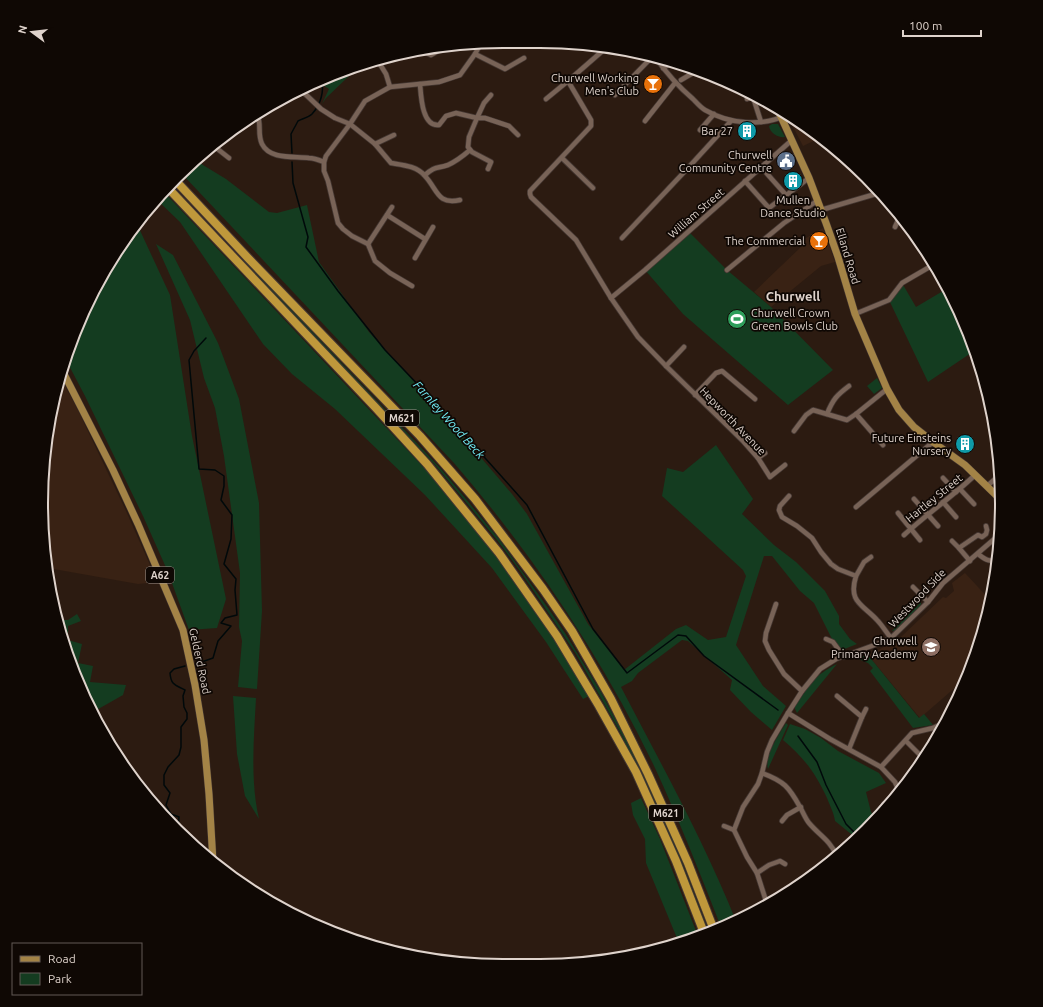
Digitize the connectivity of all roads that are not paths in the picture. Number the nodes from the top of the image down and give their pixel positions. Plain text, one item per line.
1 (478, 49) edge
2 (601, 52) edge
3 (475, 54) junction
4 (524, 58) dead end
5 (648, 62) edge
6 (381, 65) edge
7 (661, 65) edge
8 (666, 66) edge
9 (663, 68) junction
10 (691, 74) edge
11 (681, 80) dead end
12 (568, 82) junction
13 (675, 83) junction
14 (420, 84) junction
15 (390, 87) junction
16 (305, 94) edge
17 (491, 95) dead end
18 (616, 95) dead end
19 (546, 99) dead end
20 (757, 103) edge
21 (714, 114) junction
22 (780, 117) edge
23 (477, 118) junction
24 (259, 119) edge
25 (785, 120) edge
26 (645, 121) dead end
27 (731, 121) junction
28 (761, 122) junction
29 (350, 124) junction
30 (700, 130) dead end
31 (394, 135) dead end
32 (518, 135) dead end
33 (792, 140) junction
34 (375, 144) junction
35 (218, 149) edge
36 (470, 150) junction
37 (229, 158) dead end
38 (562, 158) junction
39 (324, 162) junction
40 (761, 167) junction
41 (488, 169) dead end
42 (425, 175) junction
43 (809, 178) junction
44 (745, 181) junction
45 (179, 184) edge
46 (594, 188) dead end
47 (171, 192) edge
48 (874, 194) edge
49 (786, 195) junction
50 (460, 200) dead end
51 (817, 200) junction
52 (392, 207) dead end
53 (821, 210) junction
54 (387, 215) junction
55 (898, 222) edge
56 (433, 227) dead end
57 (895, 227) dead end
58 (622, 238) dead end
59 (425, 239) junction
60 (368, 244) junction
61 (414, 258) dead end
62 (929, 267) edge
63 (727, 270) dead end
64 (412, 286) dead end
65 (611, 298) junction
66 (855, 314) junction
67 (684, 346) dead end
68 (666, 366) junction
69 (66, 378) edge
70 (849, 386) dead end
71 (887, 389) junction
72 (695, 395) junction
73 (755, 399) dead end
74 (827, 414) junction
75 (856, 414) junction
76 (794, 431) dead end
77 (933, 442) junction
78 (883, 445) dead end
79 (765, 453) dead end
80 (758, 458) junction
81 (785, 465) dead end
82 (975, 475) junction
83 (943, 478) dead end
84 (994, 480) edge
85 (987, 486) junction
86 (958, 491) junction
87 (995, 494) edge
88 (789, 496) dead end
89 (914, 499) dead end
90 (943, 502) junction
91 (974, 504) dead end
92 (856, 507) dead end
93 (898, 513) dead end
94 (927, 514) junction
95 (956, 517) dead end
96 (938, 526) dead end
97 (986, 526) dead end
98 (911, 529) junction
99 (904, 535) dead end
100 (920, 540) dead end
101 (993, 540) edge
102 (952, 541) dead end
103 (959, 548) junction
104 (978, 554) junction
105 (871, 557) dead end
106 (970, 561) junction
107 (991, 561) edge
108 (856, 576) junction
109 (913, 587) dead end
110 (928, 602) junction
111 (776, 604) dead end
112 (891, 638) junction
113 (826, 639) dead end
114 (844, 657) junction
115 (802, 691) junction
116 (837, 696) dead end
117 (866, 709) dead end
118 (788, 713) junction
119 (862, 717) junction
120 (936, 726) edge
121 (906, 741) junction
122 (849, 750) junction
123 (920, 755) edge
124 (881, 767) junction
125 (762, 773) junction
126 (897, 786) edge
127 (801, 807) junction
128 (782, 821) dead end
129 (724, 826) dead end
130 (734, 830) junction
131 (834, 851) edge
132 (213, 854) edge
133 (785, 864) dead end
134 (757, 873) junction
135 (765, 899) edge
136 (712, 925) edge
137 (702, 929) edge

1 - 3 street
2 - 12 street
3 - 4 street
3 - 14 street
5 - 18 street
6 - 15 street
7 - 9 street
8 - 9 street
9 - 13 street
10 - 11 street
12 - 19 street
12 - 38 street
13 - 21 street
13 - 26 street
14 - 15 street
14 - 23 street
15 - 29 street
16 - 29 street
17 - 23 street
20 - 28 street
21 - 27 street
21 - 30 street
22 - 28 street
23 - 32 street
23 - 36 street
24 - 39 street
25 - 33 main road, Elland Road
27 - 28 street
27 - 58 street
29 - 34 street
29 - 39 street
31 - 34 street
33 - 40 street, William Street
33 - 43 main road, Elland Road
34 - 42 street
35 - 37 street
36 - 41 street
36 - 42 street
38 - 46 street
38 - 65 street, Hepworth Avenue
39 - 60 street
40 - 44 street, William Street
40 - 49 street
42 - 50 street
43 - 49 street
43 - 51 main road, Elland Road
44 - 49 street
44 - 65 street, William Street
45 - 136 highway, M621
47 - 137 highway, M621
48 - 53 street
51 - 53 main road, Elland Road
51 - 63 street
52 - 54 street
53 - 66 main road, Elland Road
54 - 59 street
54 - 60 street
55 - 57 street
56 - 59 street
59 - 61 street
60 - 64 street
62 - 66 street
65 - 68 street, Hepworth Avenue
66 - 71 main road, Elland Road
67 - 68 street
68 - 72 street, Hepworth Avenue
69 - 132 main road, Gelderd Road / A62
70 - 74 street
71 - 75 street
71 - 77 main road, Elland Road
72 - 73 street
72 - 80 street, Hepworth Avenue
74 - 75 street
74 - 76 street
75 - 78 street
77 - 82 main road, Elland Road
77 - 92 street
79 - 80 street
80 - 81 street, Hepworth Avenue
82 - 85 main road, Elland Road
82 - 86 street, Hartley Street
83 - 86 street
84 - 85 street
85 - 87 main road, Elland Road
86 - 90 street, Hartley Street
86 - 91 street
88 - 108 street
89 - 94 street
90 - 94 street, Hartley Street
90 - 95 street
93 - 98 street
94 - 96 street
94 - 98 street, Hartley Street
97 - 103 street
98 - 99 street, Hartley Street
98 - 100 street
101 - 104 street, Westwood Side
102 - 103 street
103 - 106 street
104 - 106 street, Westwood Side
104 - 107 street
105 - 108 street
106 - 110 street, Westwood Side
108 - 112 street
109 - 110 street
110 - 112 street, Westwood Side
111 - 115 street
112 - 114 street, Westwood Side
113 - 114 street
114 - 115 street, Westwood Side
115 - 118 street, Westwood Side
116 - 119 street
117 - 119 street
118 - 122 street
118 - 125 street, Westwood Side
119 - 122 street
120 - 121 street
121 - 123 street
121 - 124 street
122 - 124 street
124 - 126 street
125 - 127 street
125 - 130 street, Westwood Side
127 - 128 street
127 - 131 street
129 - 130 street
130 - 134 street
133 - 134 street
134 - 135 street

